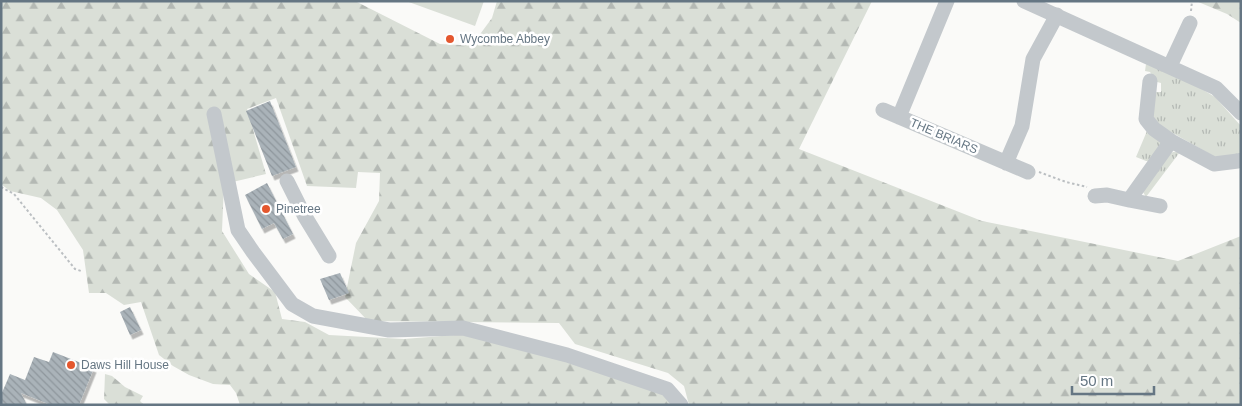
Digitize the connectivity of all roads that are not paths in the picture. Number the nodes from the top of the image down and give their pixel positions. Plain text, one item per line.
1 (947, 1) edge
2 (1024, 1) edge
3 (1057, 15) junction
4 (1190, 23) dead end
5 (1170, 66) junction
6 (1150, 81) dead end
7 (882, 110) dead end
8 (1241, 113) edge
9 (214, 114) dead end
10 (899, 117) junction
11 (1171, 141) junction
12 (1241, 160) edge
13 (1006, 163) junction
14 (1028, 172) road end
15 (287, 181) dead end
16 (1097, 193) road end
17 (1129, 200) junction
18 (1160, 206) dead end
19 (329, 256) dead end
20 (681, 405) edge

1 - 10 street
2 - 3 street
3 - 5 street
3 - 13 street
4 - 5 street
5 - 8 street
6 - 11 street
7 - 10 street, THE BRIARS
9 - 20 street
10 - 13 street, THE BRIARS
11 - 12 street
11 - 17 street
13 - 14 street, THE BRIARS
15 - 19 street
16 - 17 street
17 - 18 street

